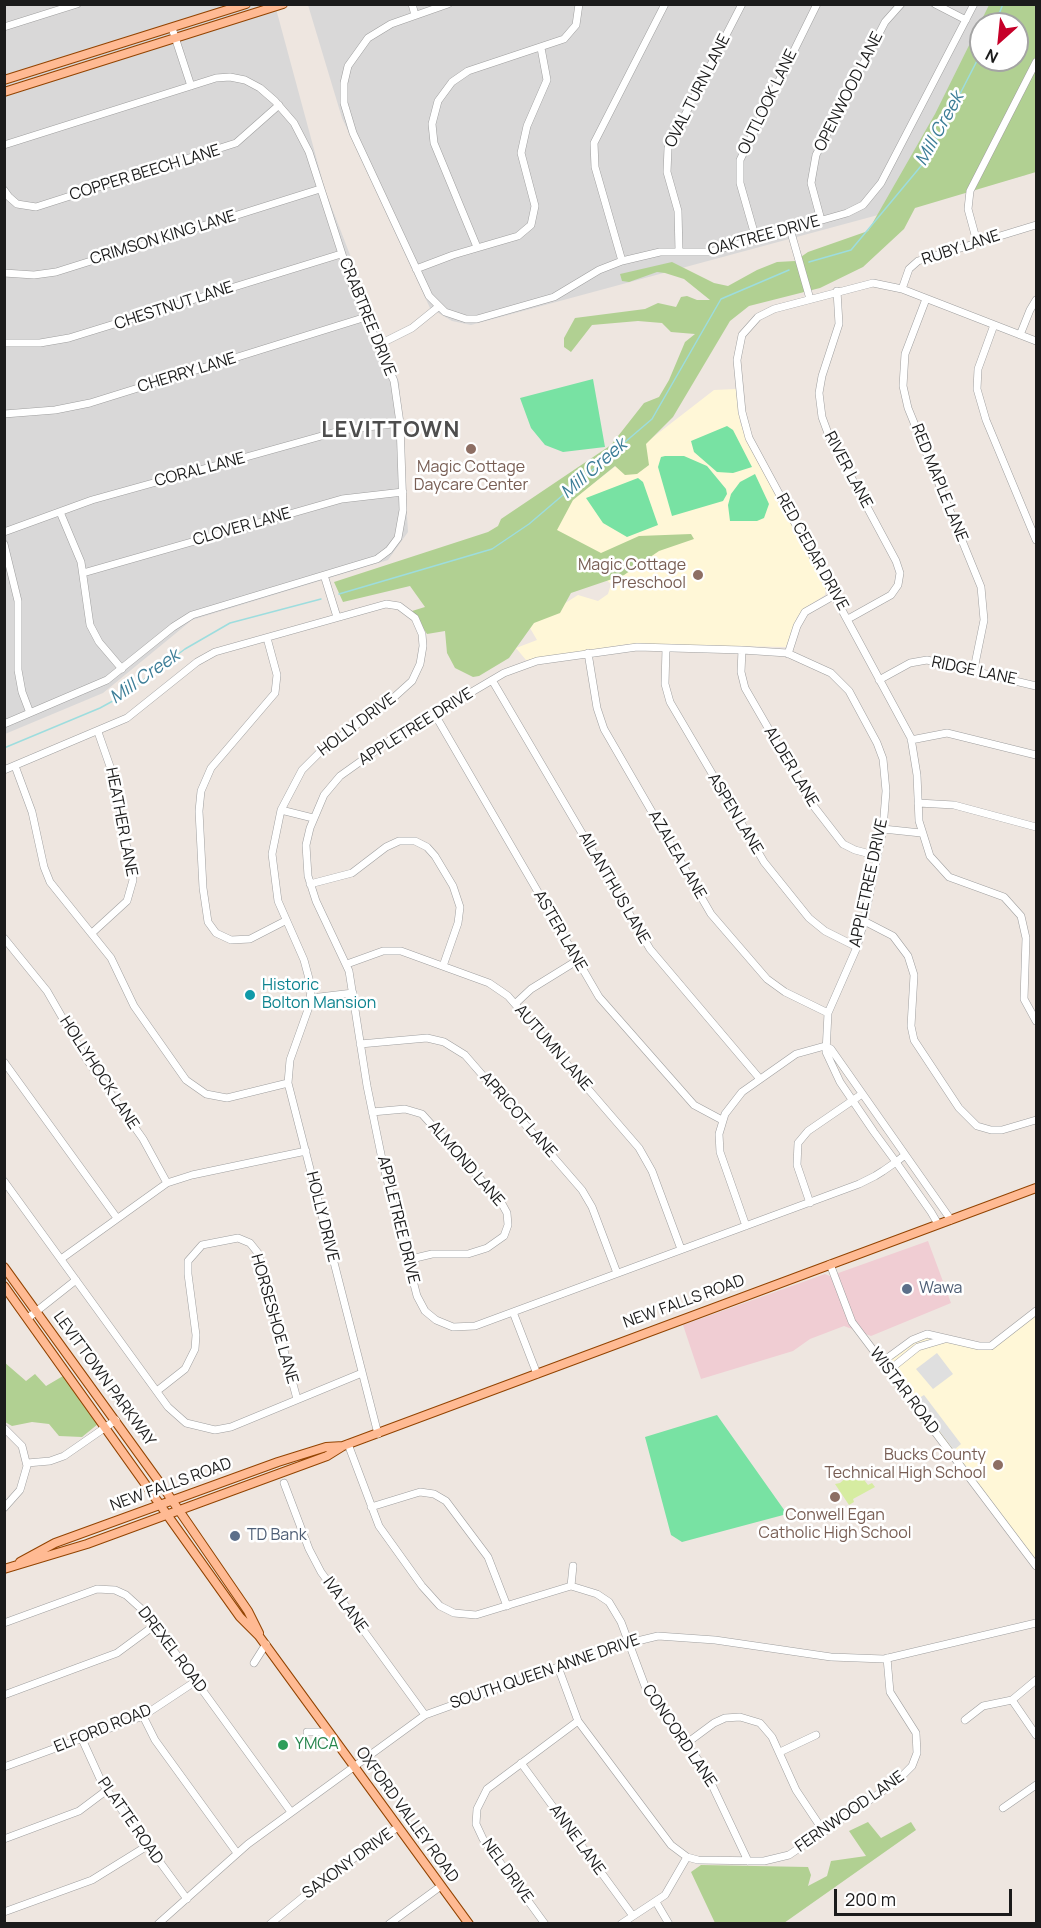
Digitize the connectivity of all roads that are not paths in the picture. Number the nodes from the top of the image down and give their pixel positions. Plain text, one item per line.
1 (246, 4) edge
2 (283, 4) edge
3 (412, 4) edge
4 (448, 4) edge
5 (579, 4) edge
6 (665, 4) edge
7 (742, 4) edge
8 (818, 4) edge
9 (901, 4) edge
10 (935, 4) edge
11 (974, 4) edge
12 (72, 5) edge
13 (415, 15) junction
14 (966, 20) junction
15 (4, 27) edge
16 (172, 28) junction
17 (175, 38) junction
18 (542, 48) junction
19 (1036, 62) edge
20 (4, 80) edge
21 (191, 86) junction
22 (4, 92) edge
23 (279, 105) junction
24 (4, 145) edge
25 (320, 189) junction
26 (4, 190) edge
27 (821, 220) junction
28 (1036, 225) edge
29 (790, 229) junction
30 (756, 239) junction
31 (977, 242) junction
32 (477, 247) junction
33 (679, 251) junction
34 (341, 254) junction
35 (621, 261) junction
36 (416, 269) junction
37 (4, 273) edge
38 (902, 289) junction
39 (837, 291) junction
40 (810, 299) junction
41 (927, 299) junction
42 (1036, 300) edge
43 (438, 307) junction
44 (366, 317) junction
45 (994, 325) junction
46 (1020, 335) junction
47 (1036, 341) edge
48 (4, 343) edge
49 (378, 345) junction
50 (4, 414) edge
51 (400, 423) junction
52 (403, 492) junction
53 (60, 512) junction
54 (4, 532) edge
55 (1036, 540) edge
56 (4, 544) edge
57 (83, 573) junction
58 (324, 575) junction
59 (835, 595) junction
60 (336, 617) junction
61 (848, 620) junction
62 (267, 638) junction
63 (666, 648) junction
64 (742, 650) junction
65 (588, 653) junction
66 (788, 654) junction
67 (122, 669) junction
68 (974, 669) junction
69 (492, 680) junction
70 (879, 680) junction
71 (1036, 686) edge
72 (30, 713) junction
73 (434, 713) junction
74 (4, 724) edge
75 (98, 732) junction
76 (911, 740) junction
77 (1036, 756) edge
78 (15, 766) junction
79 (4, 770) edge
80 (918, 803) junction
81 (281, 810) junction
82 (313, 818) junction
83 (1036, 827) edge
84 (883, 829) junction
85 (921, 833) junction
86 (878, 856) junction
87 (310, 884) junction
88 (285, 921) junction
89 (864, 921) junction
90 (92, 933) junction
91 (4, 938) edge
92 (857, 947) junction
93 (578, 960) junction
94 (347, 964) junction
95 (443, 966) junction
96 (353, 993) junction
97 (311, 998) junction
98 (515, 1004) junction
99 (828, 1013) junction
100 (1036, 1021) edge
101 (360, 1044) junction
102 (825, 1046) junction
103 (4, 1062) edge
104 (760, 1079) junction
105 (288, 1083) junction
106 (862, 1094) junction
107 (852, 1101) junction
108 (372, 1112) junction
109 (722, 1120) junction
110 (1036, 1120) edge
111 (306, 1150) junction
112 (905, 1155) junction
113 (896, 1162) junction
114 (4, 1180) edge
115 (167, 1183) junction
116 (1036, 1188) edge
117 (810, 1203) junction
118 (117, 1218) junction
119 (951, 1220) junction
120 (938, 1224) junction
121 (746, 1226) junction
122 (681, 1249) junction
123 (61, 1259) junction
124 (407, 1260) junction
125 (830, 1264) junction
126 (4, 1267) edge
127 (617, 1273) junction
128 (76, 1280) junction
129 (4, 1286) edge
130 (37, 1311) junction
131 (1036, 1311) edge
132 (513, 1312) junction
133 (27, 1318) junction
134 (945, 1339) junction
135 (882, 1362) junction
136 (888, 1371) junction
137 (362, 1372) junction
138 (537, 1374) junction
139 (157, 1391) junction
140 (297, 1399) junction
141 (116, 1420) junction
142 (4, 1428) edge
143 (106, 1428) junction
144 (378, 1434) junction
145 (346, 1445) junction
146 (27, 1462) junction
147 (284, 1484) dead end
148 (172, 1501) junction
149 (162, 1504) junction
150 (371, 1507) junction
151 (4, 1508) edge
152 (178, 1510) junction
153 (168, 1514) junction
154 (14, 1566) junction
155 (573, 1566) dead end
156 (1036, 1566) edge
157 (4, 1569) edge
158 (571, 1586) junction
159 (507, 1606) junction
160 (4, 1623) edge
161 (1036, 1623) edge
162 (155, 1625) junction
163 (260, 1635) junction
164 (628, 1642) junction
165 (266, 1644) junction
166 (887, 1658) junction
167 (254, 1663) dead end
168 (558, 1667) junction
169 (1036, 1680) edge
170 (196, 1681) junction
171 (4, 1695) edge
172 (1012, 1700) junction
173 (425, 1715) junction
174 (143, 1716) junction
175 (965, 1720) dead end
176 (578, 1721) junction
177 (307, 1732) dead end
178 (328, 1732) junction
179 (816, 1735) dead end
180 (1036, 1735) edge
181 (82, 1739) junction
182 (687, 1743) junction
183 (780, 1752) junction
184 (521, 1763) junction
185 (4, 1767) edge
186 (353, 1767) junction
187 (1036, 1785) edge
188 (107, 1790) junction
189 (1002, 1808) dead end
190 (291, 1812) junction
191 (398, 1827) junction
192 (824, 1832) junction
193 (4, 1839) edge
194 (147, 1846) junction
195 (237, 1853) junction
196 (687, 1857) junction
197 (748, 1861) junction
198 (441, 1886) junction
199 (187, 1899) junction
200 (656, 1902) junction
201 (4, 1912) edge
202 (633, 1916) junction
203 (466, 1922) edge
204 (158, 1923) edge
205 (270, 1923) edge
206 (389, 1923) edge
207 (545, 1923) edge
208 (621, 1923) edge
209 (669, 1923) edge

1 - 16 main road
2 - 17 main road
3 - 13 street
4 - 13 street
5 - 18 street
6 - 35 street
7 - 33 street, OVAL TURN LANE
8 - 30 street, OUTLOOK LANE
9 - 27 street, OPENWOOD LANE
10 - 14 street
11 - 14 street, OAKTREE DRIVE
12 - 15 street
13 - 36 street
14 - 27 street, OAKTREE DRIVE
16 - 17 street
16 - 20 main road
17 - 21 street
17 - 22 main road
18 - 32 street
18 - 32 street
19 - 31 street
21 - 23 street, CRABTREE DRIVE
21 - 24 street, CRABTREE DRIVE
23 - 25 street, CRABTREE DRIVE
23 - 26 street, COPPER BEECH LANE
25 - 34 street, CRABTREE DRIVE
25 - 37 street, CRIMSON KING LANE
27 - 29 street, OAKTREE DRIVE
28 - 31 street, RUBY LANE
29 - 30 street, OAKTREE DRIVE
29 - 40 street
30 - 33 street, OAKTREE DRIVE
31 - 38 street, RUBY LANE
32 - 36 street
33 - 35 street, OAKTREE DRIVE
34 - 44 street, CRABTREE DRIVE
34 - 48 street, CHESTNUT LANE
35 - 43 street, OAKTREE DRIVE
36 - 43 street
38 - 39 street, RED CEDAR DRIVE
38 - 41 street, RED CEDAR DRIVE
39 - 40 street, RED CEDAR DRIVE
39 - 61 street, RIVER LANE
40 - 59 street, RED CEDAR DRIVE
41 - 45 street, RED CEDAR DRIVE
41 - 68 street, RED MAPLE LANE
42 - 46 street
43 - 49 street
44 - 49 street, CRABTREE DRIVE
44 - 50 street, CHERRY LANE
45 - 46 street, RED CEDAR DRIVE
45 - 55 street
46 - 47 street, RED CEDAR DRIVE
49 - 51 street, CRABTREE DRIVE
51 - 52 street, CRABTREE DRIVE
51 - 53 street, CORAL LANE
52 - 57 street, CLOVER LANE
52 - 58 street, CRABTREE DRIVE
53 - 54 street, CORAL LANE
53 - 57 street
56 - 72 street
57 - 67 street
58 - 60 street
58 - 67 street, CRABTREE DRIVE
59 - 61 street, RED CEDAR DRIVE
59 - 66 street
60 - 62 street, HOLLY DRIVE
60 - 81 street, HOLLY DRIVE
61 - 70 street, RED CEDAR DRIVE
62 - 75 street, HOLLY DRIVE
62 - 88 street
63 - 64 street, APPLETREE DRIVE
63 - 65 street, APPLETREE DRIVE
63 - 92 street, ASPEN LANE
64 - 66 street, APPLETREE DRIVE
64 - 86 street, ALDER LANE
65 - 69 street, APPLETREE DRIVE
65 - 99 street, AZALEA LANE
66 - 84 street, APPLETREE DRIVE
67 - 72 street, CRABTREE DRIVE
68 - 70 street, RIDGE LANE
68 - 71 street, RIDGE LANE
69 - 73 street, APPLETREE DRIVE
69 - 104 street, AILANTHUS LANE
70 - 76 street, RED CEDAR DRIVE
72 - 74 street, CRABTREE DRIVE
73 - 82 street, APPLETREE DRIVE
73 - 93 street, ASTER LANE
75 - 78 street, HOLLY DRIVE
75 - 90 street, HEATHER LANE
76 - 77 street
76 - 80 street, RED CEDAR DRIVE
78 - 79 street, HOLLY DRIVE
78 - 90 street
80 - 83 street
80 - 85 street, RED CEDAR DRIVE
81 - 82 street
81 - 88 street, HOLLY DRIVE
82 - 87 street, APPLETREE DRIVE
84 - 85 street
84 - 86 street, APPLETREE DRIVE
85 - 100 street, RED CEDAR DRIVE
86 - 89 street, APPLETREE DRIVE
87 - 94 street, APPLETREE DRIVE
87 - 95 street
88 - 97 street, HOLLY DRIVE
89 - 92 street, APPLETREE DRIVE
89 - 110 street
90 - 105 street
91 - 115 street, HOLLYHOCK LANE
92 - 99 street, APPLETREE DRIVE
93 - 98 street
93 - 109 street, ASTER LANE
94 - 95 street, AUTUMN LANE
94 - 96 street, APPLETREE DRIVE
95 - 98 street, AUTUMN LANE
96 - 97 street
96 - 101 street, APPLETREE DRIVE
97 - 105 street, HOLLY DRIVE
98 - 122 street, AUTUMN LANE
99 - 102 street, APPLETREE DRIVE
101 - 108 street, APPLETREE DRIVE
101 - 127 street, APRICOT LANE
102 - 104 street
102 - 106 street
102 - 107 street, APPLETREE DRIVE
103 - 118 street
104 - 109 street
105 - 111 street, HOLLY DRIVE
106 - 107 street
106 - 112 street
107 - 113 street, APPLETREE DRIVE
107 - 117 street
108 - 124 street, APPLETREE DRIVE
108 - 124 street, ALMOND LANE
109 - 121 street
111 - 115 street
111 - 137 street, HOLLY DRIVE
112 - 113 street, APPLETREE DRIVE
112 - 119 street
113 - 117 street, APPLETREE DRIVE
113 - 120 street, APPLETREE DRIVE
114 - 123 street
115 - 118 street
116 - 119 main road, NEW FALLS ROAD
117 - 121 street, APPLETREE DRIVE
118 - 123 street
119 - 120 main road, NEW FALLS ROAD
120 - 125 main road, NEW FALLS ROAD
121 - 122 street, APPLETREE DRIVE
122 - 127 street, APPLETREE DRIVE
123 - 128 street
124 - 132 street, APPLETREE DRIVE
125 - 135 street, WISTAR ROAD
125 - 138 main road, NEW FALLS ROAD
126 - 130 main road, LEVITTOWN PARKWAY
127 - 132 street, APPLETREE DRIVE
128 - 130 street
128 - 139 street
129 - 133 main road, LEVITTOWN PARKWAY
130 - 133 street
130 - 141 main road, LEVITTOWN PARKWAY
131 - 134 street
132 - 138 street
133 - 143 main road, LEVITTOWN PARKWAY
134 - 135 street
134 - 136 street
135 - 136 street, WISTAR ROAD
136 - 156 street, WISTAR ROAD
137 - 140 street
137 - 144 street, HOLLY DRIVE
138 - 144 main road, NEW FALLS ROAD
139 - 140 street
139 - 140 street, HORSESHOE LANE
141 - 143 street
141 - 148 main road, LEVITTOWN PARKWAY
142 - 146 street
143 - 146 street
143 - 149 main road, LEVITTOWN PARKWAY
144 - 145 main road, NEW FALLS ROAD
145 - 148 main road, NEW FALLS ROAD
145 - 150 street
145 - 152 main road, NEW FALLS ROAD
146 - 151 street
147 - 173 street, IVA LANE
148 - 149 main road, NEW FALLS ROAD
148 - 152 main road, LEVITTOWN PARKWAY
149 - 153 main road, OXFORD VALLEY ROAD
149 - 154 main road, NEW FALLS ROAD
150 - 159 street
150 - 159 street
152 - 153 main road, NEW FALLS ROAD
152 - 163 main road, OXFORD VALLEY ROAD
153 - 154 main road, NEW FALLS ROAD
153 - 163 main road, OXFORD VALLEY ROAD
154 - 157 main road, NEW FALLS ROAD
155 - 158 street
158 - 159 street
158 - 164 street, CONCORD LANE
160 - 162 street, DREXEL ROAD
161 - 166 street, SOUTH QUEEN ANNE DRIVE
162 - 170 street, DREXEL ROAD
162 - 171 street
163 - 165 main road, OXFORD VALLEY ROAD
164 - 166 street, SOUTH QUEEN ANNE DRIVE
164 - 168 street, SOUTH QUEEN ANNE DRIVE
164 - 182 street, CONCORD LANE
165 - 167 street
165 - 178 main road, OXFORD VALLEY ROAD
166 - 192 street, FERNWOOD LANE
168 - 173 street, SOUTH QUEEN ANNE DRIVE
168 - 176 street
169 - 172 street
170 - 174 street, ELFORD ROAD
170 - 190 street, DREXEL ROAD
172 - 175 street
172 - 180 street
173 - 186 street, SOUTH QUEEN ANNE DRIVE
174 - 181 street, ELFORD ROAD
174 - 195 street
176 - 184 street, NEL DRIVE
176 - 196 street
177 - 178 street
178 - 186 main road, OXFORD VALLEY ROAD
179 - 183 street
181 - 185 street, ELFORD ROAD
181 - 188 street, PLATTE ROAD
182 - 183 street
182 - 197 street, CONCORD LANE
183 - 192 street
184 - 202 street, ANNE LANE
184 - 207 street, NEL DRIVE
186 - 190 street, SOUTH QUEEN ANNE DRIVE
186 - 191 main road, OXFORD VALLEY ROAD
187 - 189 street
188 - 193 street
188 - 194 street, PLATTE ROAD
190 - 195 street, SOUTH QUEEN ANNE DRIVE
191 - 198 main road, OXFORD VALLEY ROAD
191 - 205 street, SAXONY DRIVE
192 - 197 street, FERNWOOD LANE
194 - 199 street, PLATTE ROAD
194 - 201 street
195 - 199 street, SOUTH QUEEN ANNE DRIVE
196 - 197 street, FERNWOOD LANE
196 - 200 street
198 - 203 main road, OXFORD VALLEY ROAD
198 - 206 street
199 - 204 street, SOUTH QUEEN ANNE DRIVE
200 - 202 street
200 - 209 street
202 - 208 street

